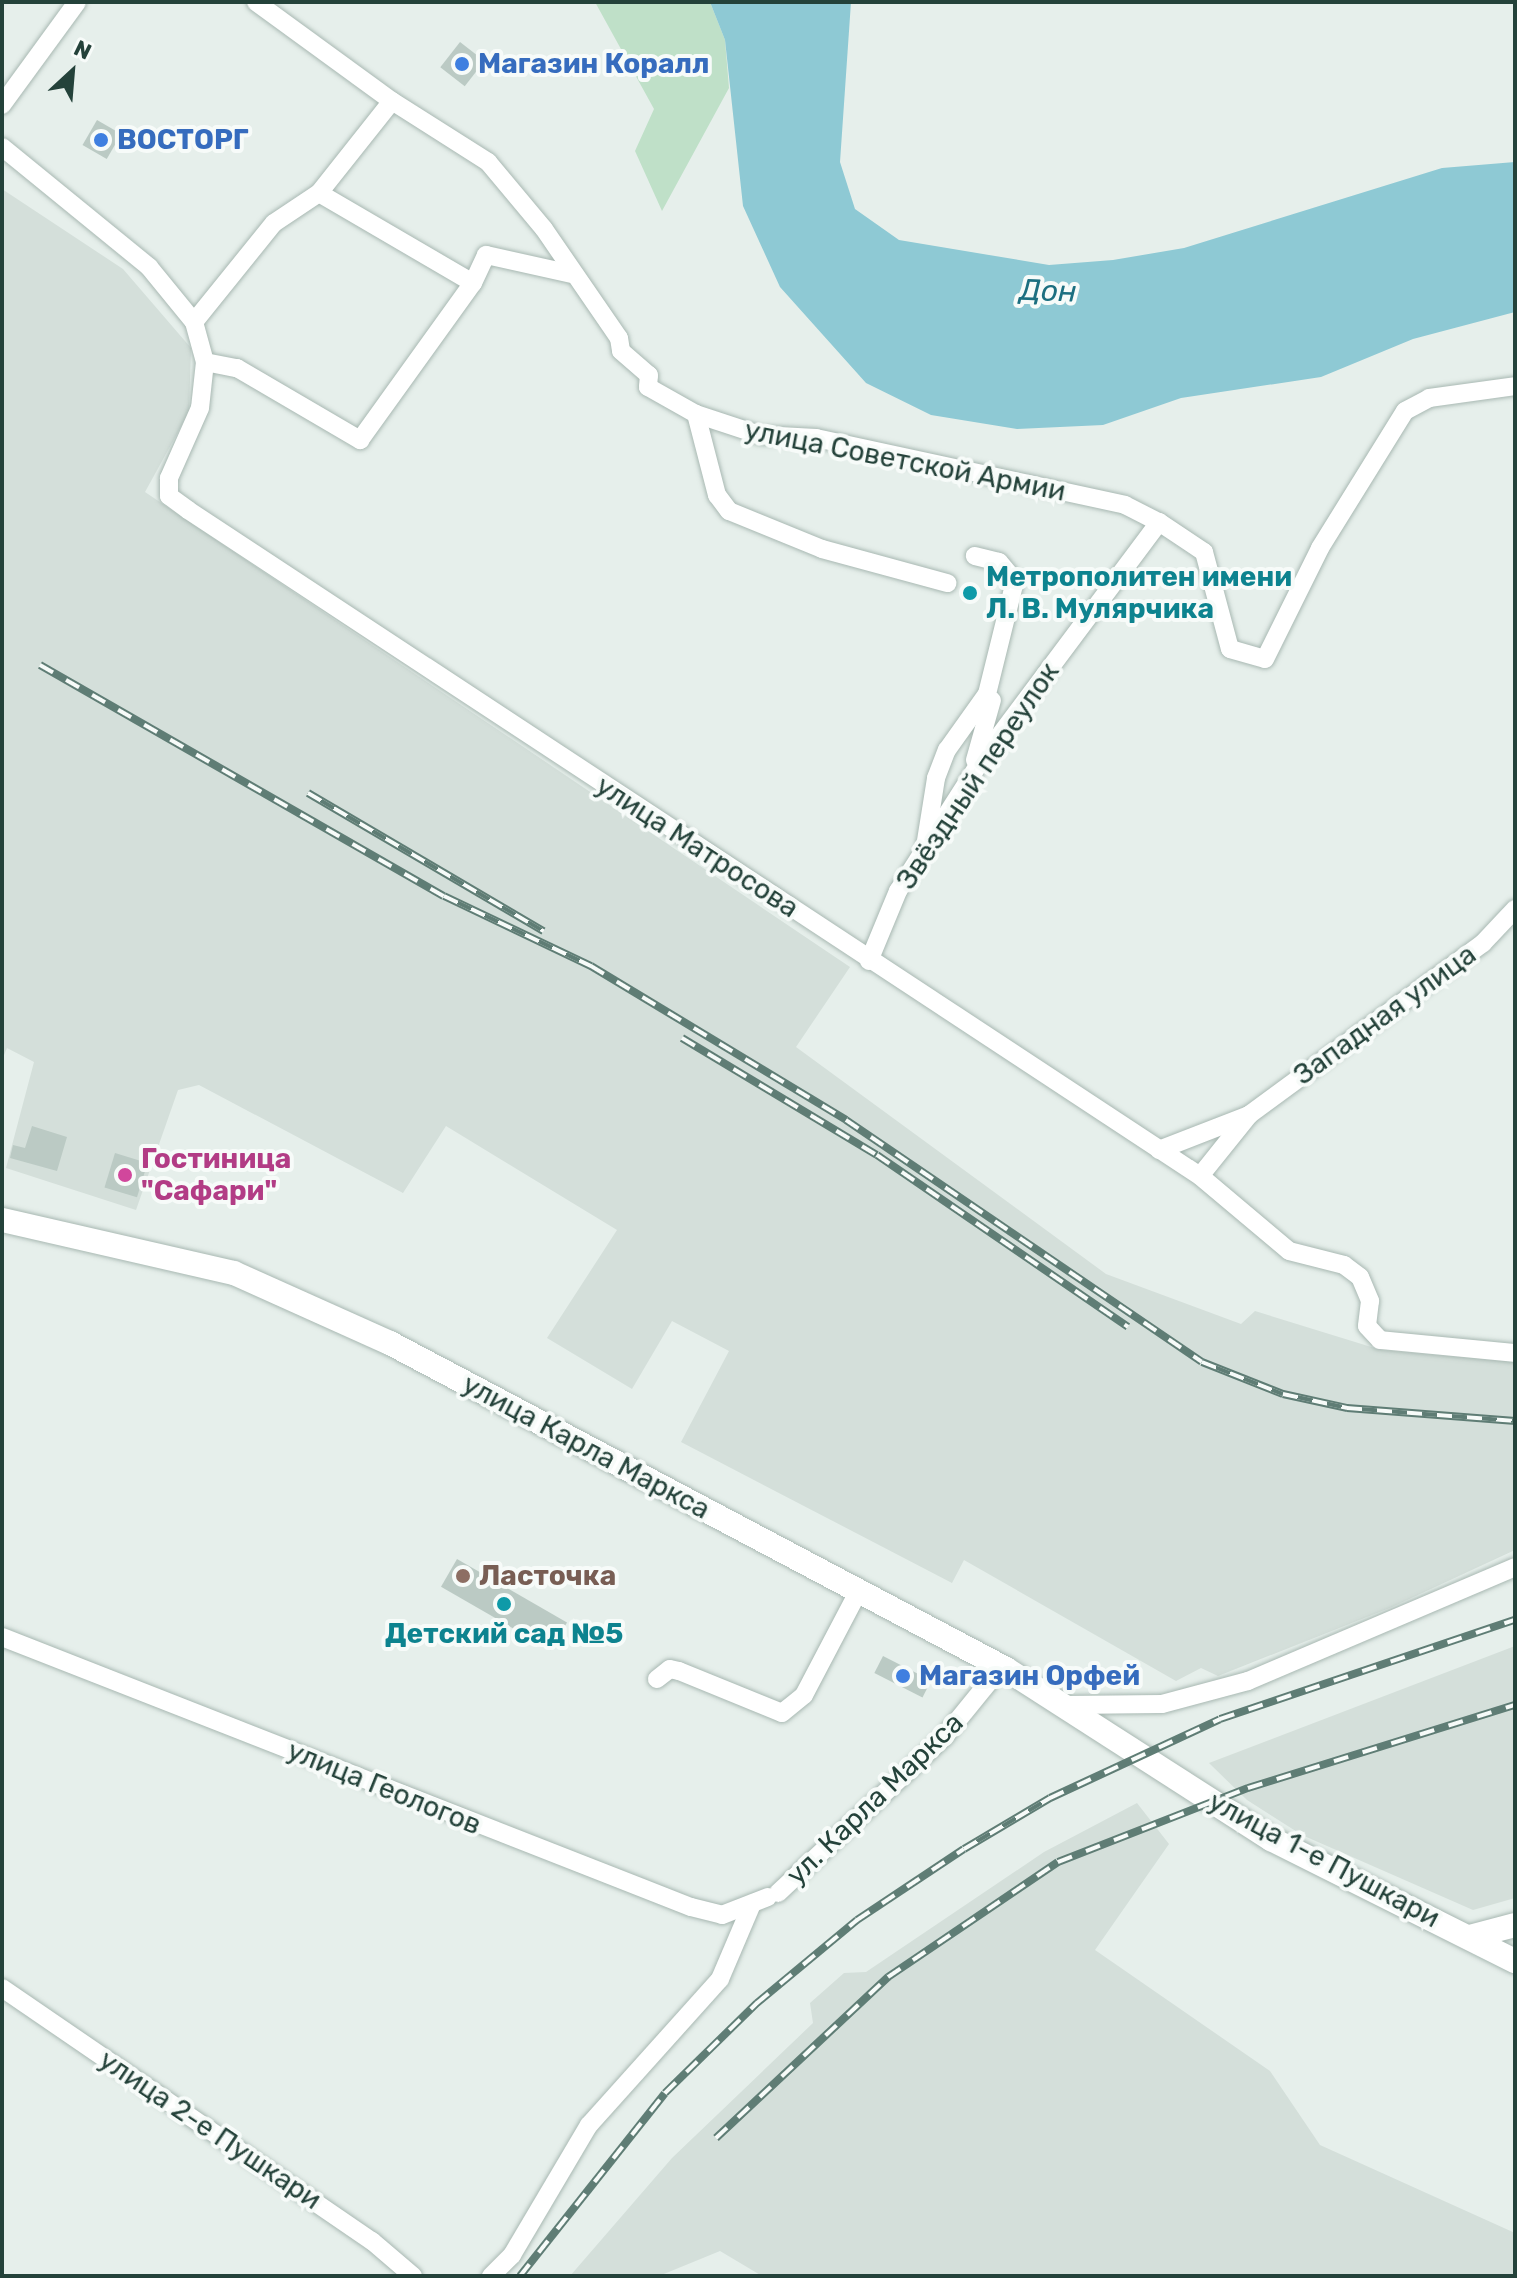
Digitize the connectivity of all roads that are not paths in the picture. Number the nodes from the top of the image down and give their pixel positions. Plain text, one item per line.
1 (77, 2) edge
2 (256, 2) edge
3 (392, 101) junction
4 (2, 105) edge
5 (2, 147) edge
6 (319, 193) junction
7 (572, 274) junction
8 (473, 283) junction
9 (194, 322) junction
10 (205, 362) junction
11 (1515, 386) edge
12 (696, 414) junction
13 (1159, 522) junction
14 (975, 556) dead end
15 (947, 583) dead end
16 (990, 686) junction
17 (974, 773) junction
18 (925, 848) junction
19 (1515, 909) edge
20 (869, 961) junction
21 (1249, 1115) junction
22 (1159, 1150) junction
23 (1200, 1176) junction
24 (2, 1220) edge
25 (1515, 1353) edge
26 (1515, 1567) edge
27 (858, 1592) junction
28 (2, 1637) edge
29 (1001, 1667) junction
30 (657, 1679) dead end
31 (1066, 1705) junction
32 (1135, 1756) joint
33 (766, 1898) junction
34 (1515, 1925) edge
35 (1473, 1936) junction
36 (1515, 1961) edge
37 (2, 1988) edge
38 (413, 2276) edge
39 (491, 2276) edge

1 - 4 street
2 - 3 street, улица Советской Армии
3 - 6 street
3 - 7 street, улица Советской Армии
5 - 9 street
6 - 8 street
6 - 9 street
7 - 8 street
7 - 12 street, улица Советской Армии
8 - 10 street
9 - 10 street
10 - 20 street, улица Матросова
11 - 13 street
12 - 13 street, улица Советской Армии
12 - 15 street, улица Советской Армии
13 - 17 street, Звёздный переулок
14 - 16 street
16 - 17 street
16 - 18 street
17 - 18 street, Звёздный переулок
18 - 20 street, Звёздный переулок
19 - 21 street, Западная улица
20 - 22 street, улица Матросова
21 - 22 street
21 - 23 street
22 - 23 street, улица Матросова
23 - 25 street, улица Матросова
24 - 27 main road, улица Карла Маркса
26 - 31 street
27 - 29 main road, улица Карла Маркса
27 - 30 street
28 - 33 street, улица Геологов
29 - 31 main road, улица Карла Маркса
29 - 33 street, ул. Карла Маркса
31 - 32 main road, улица Карла Маркса
32 - 35 main road, улица 1-е Пушкари
33 - 39 street
34 - 35 main road
35 - 36 main road, улица 1-е Пушкари
37 - 38 street, улица 2-е Пушкари

